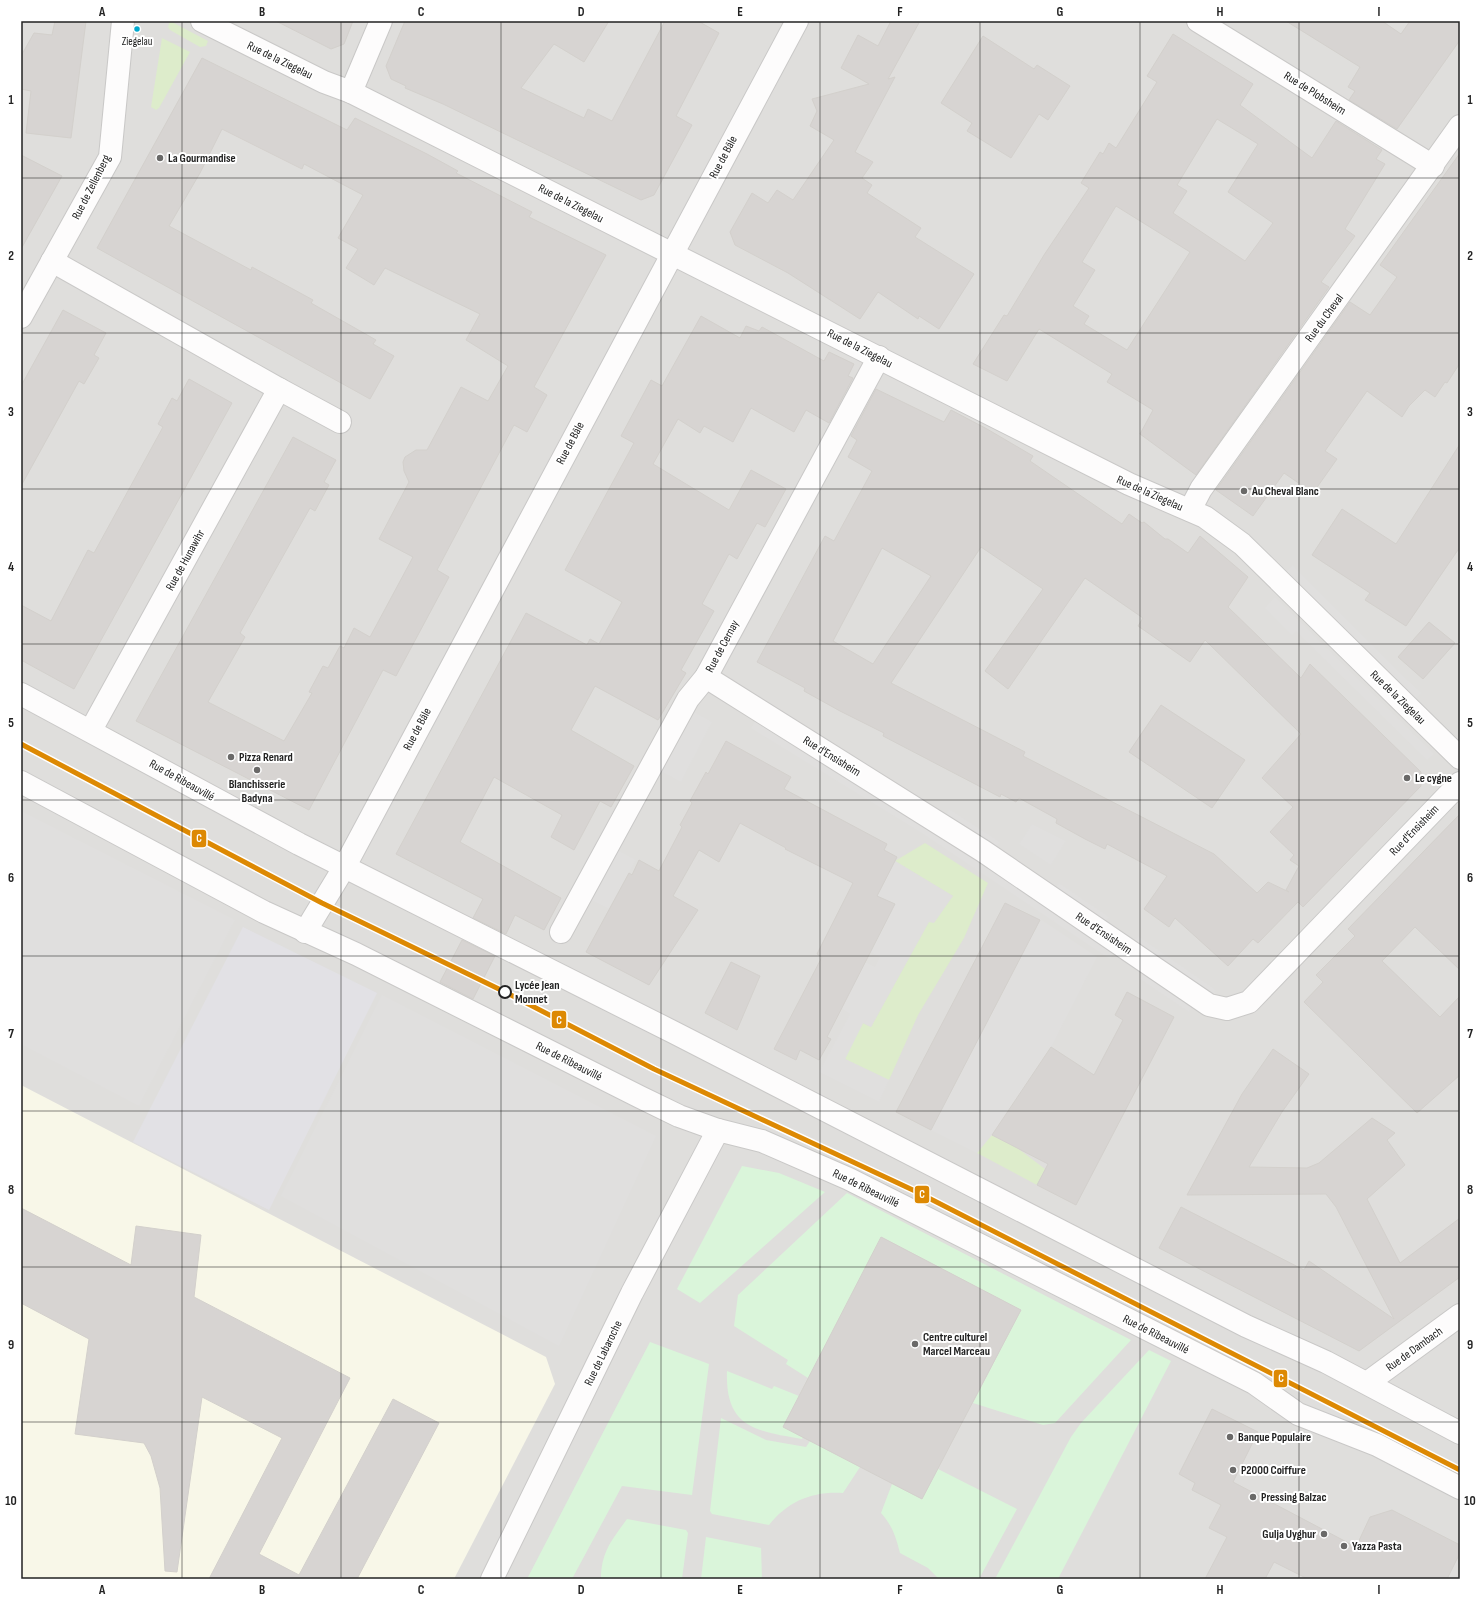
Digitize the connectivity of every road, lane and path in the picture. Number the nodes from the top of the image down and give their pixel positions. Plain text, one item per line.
1 (123, 21) edge
2 (202, 21) edge
3 (381, 21) edge
4 (797, 21) edge
5 (1198, 21) edge
6 (351, 92) junction
7 (1459, 129) edge
8 (1433, 166) junction
9 (672, 252) junction
10 (52, 261) junction
11 (21, 317) edge
12 (879, 357) junction
13 (279, 389) junction
14 (340, 422) dead end
15 (1190, 510) junction
16 (706, 677) junction
17 (21, 694) edge
18 (91, 730) junction
19 (1460, 758) edge
20 (21, 782) edge
21 (1460, 783) edge
22 (345, 866) junction
23 (305, 932) junction
24 (561, 932) dead end
25 (718, 1130) junction
26 (1460, 1315) edge
27 (1367, 1383) junction
28 (1460, 1433) edge
29 (1460, 1488) edge
30 (492, 1579) edge

1 - 10 street, Rue de Zellenberg
2 - 6 street, Rue de la Ziegelau
3 - 6 street
4 - 9 street, Rue de Bâle
5 - 8 street, Rue de Plobsheim
6 - 9 street, Rue de la Ziegelau
7 - 8 street, Rue du Cheval
8 - 15 street, Rue du Cheval
9 - 12 street, Rue de la Ziegelau
9 - 22 street, Rue de Bâle
10 - 11 street, Rue de Zellenberg
10 - 13 street
12 - 15 street, Rue de la Ziegelau
12 - 16 street, Rue de Cernay
13 - 14 street
13 - 18 street, Rue de Hunawihr
15 - 19 street, Rue de la Ziegelau
16 - 21 street, Rue d'Ensisheim
16 - 24 street, Rue de Cernay
17 - 18 street, Rue de Ribeauvillé
18 - 22 street, Rue de Ribeauvillé
20 - 23 street, Rue de Ribeauvillé
22 - 23 street
22 - 27 street, Rue de Ribeauvillé
23 - 25 street, Rue de Ribeauvillé
25 - 29 street, Rue de Ribeauvillé
25 - 30 street, Rue de Labaroche
26 - 27 street, Rue de Dambach
27 - 28 street, Rue de Ribeauvillé

